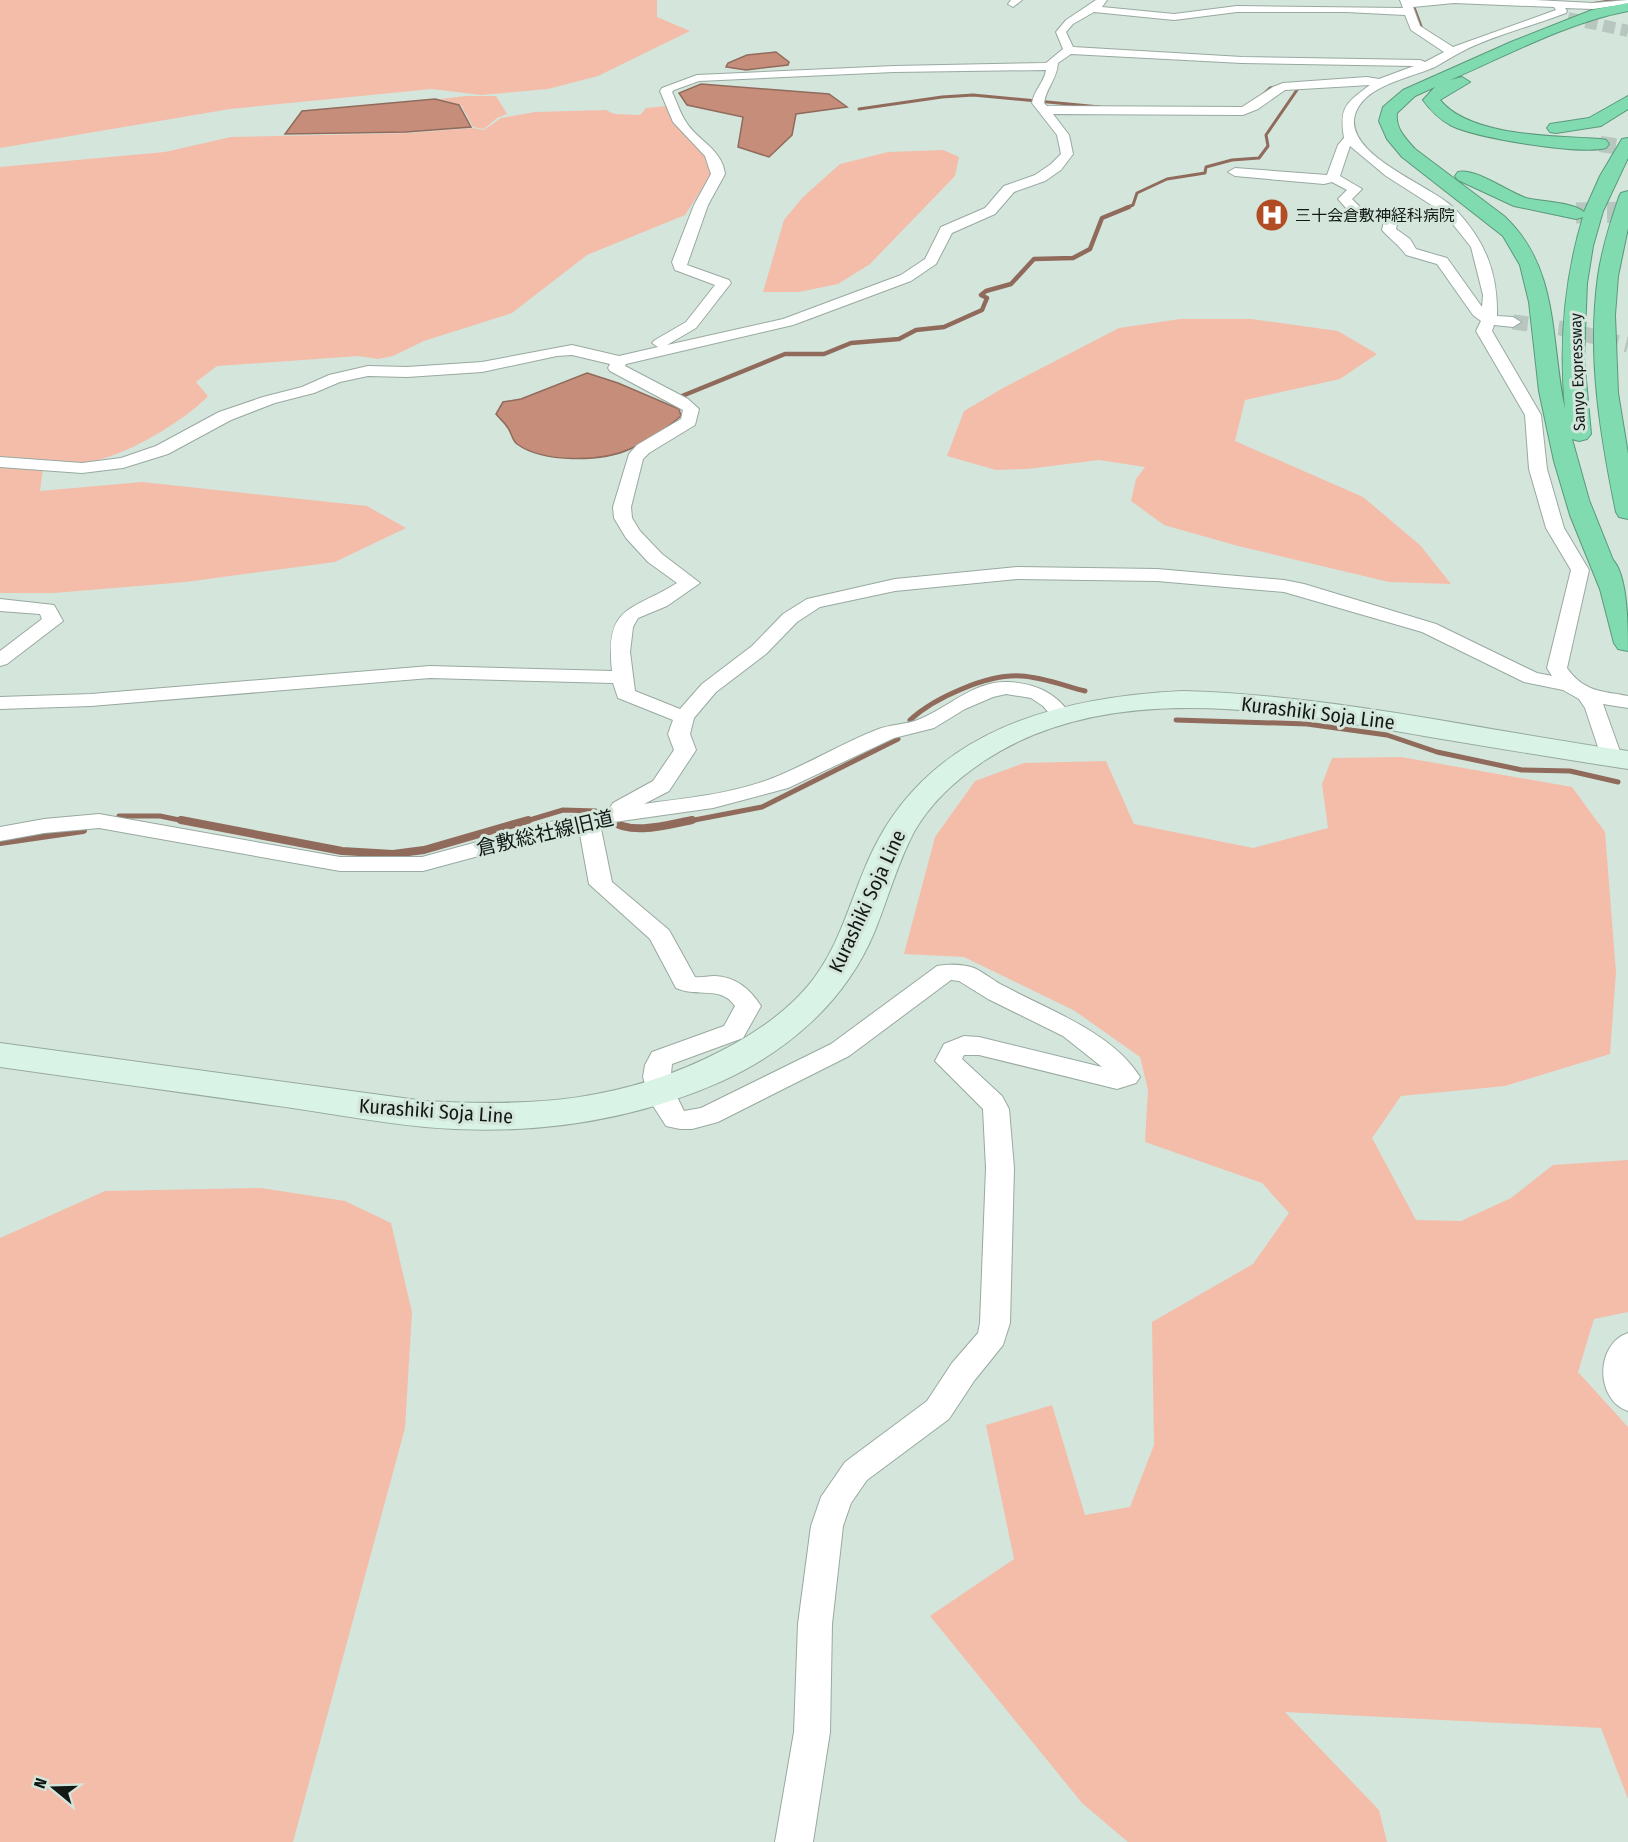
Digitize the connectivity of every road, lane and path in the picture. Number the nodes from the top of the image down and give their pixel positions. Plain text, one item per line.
1 (1083, 0) edge
2 (1473, 1) edge
3 (1628, 1) edge
4 (1100, 3) edge
5 (1410, 5) edge
6 (1555, 9) junction
7 (1628, 10) edge
8 (1480, 15) dead end
9 (1568, 18) tunnel mouth
10 (1069, 50) junction
11 (1450, 50) junction
12 (1427, 64) junction
13 (1050, 66) junction
14 (1376, 82) junction
15 (1462, 82) junction
16 (1628, 100) edge
17 (1040, 102) junction
18 (1399, 103) junction
19 (1350, 139) junction
20 (1628, 143) edge
21 (1600, 144) tunnel mouth
22 (1235, 172) dead end
23 (1334, 177) junction
24 (1628, 197) edge
25 (1576, 213) tunnel mouth
26 (1489, 320) junction
27 (1512, 322) tunnel mouth
28 (619, 362) junction
29 (0, 462) edge
30 (1628, 512) edge
31 (1611, 588) junction
32 (0, 589) edge
33 (8, 605) edge
34 (1628, 643) edge
35 (0, 660) edge
36 (622, 677) junction
37 (1569, 685) junction
38 (1587, 695) junction
39 (1628, 702) edge
40 (0, 703) edge
41 (1062, 716) junction
42 (684, 717) junction
43 (1619, 759) edge
44 (603, 817) junction
45 (0, 834) edge
46 (0, 1055) edge
47 (658, 1091) junction
48 (1628, 1345) edge
49 (1628, 1399) edge
50 (794, 1842) edge

1 - 4 street
2 - 5 street
2 - 6 street
2 - 8 street
3 - 6 street
4 - 5 street
4 - 10 street
5 - 11 street
6 - 9 street
6 - 11 street
7 - 15 highway
7 - 18 highway
10 - 12 street
10 - 13 street
11 - 12 street
12 - 14 street
13 - 17 street
13 - 28 street
14 - 17 street
14 - 19 street
15 - 16 highway
15 - 21 highway
17 - 28 street
18 - 25 highway
18 - 31 highway
19 - 23 street
19 - 26 street
20 - 31 highway, Sanyo Expressway
22 - 23 street
23 - 26 street
24 - 30 highway, Sanyo Expressway
26 - 27 street
26 - 37 street
28 - 29 street
28 - 36 street
31 - 34 highway, Sanyo Expressway
32 - 33 street
33 - 35 street
36 - 40 street
36 - 42 street
37 - 38 street
37 - 42 street
38 - 39 street
38 - 43 street
41 - 43 main road, Kurashiki Soja Line
41 - 44 street, 倉敷総社線旧道
41 - 47 main road, Kurashiki Soja Line
42 - 44 street
44 - 45 street, 倉敷総社線旧道
44 - 47 street
46 - 47 main road, Kurashiki Soja Line
47 - 50 street
48 - 49 street

